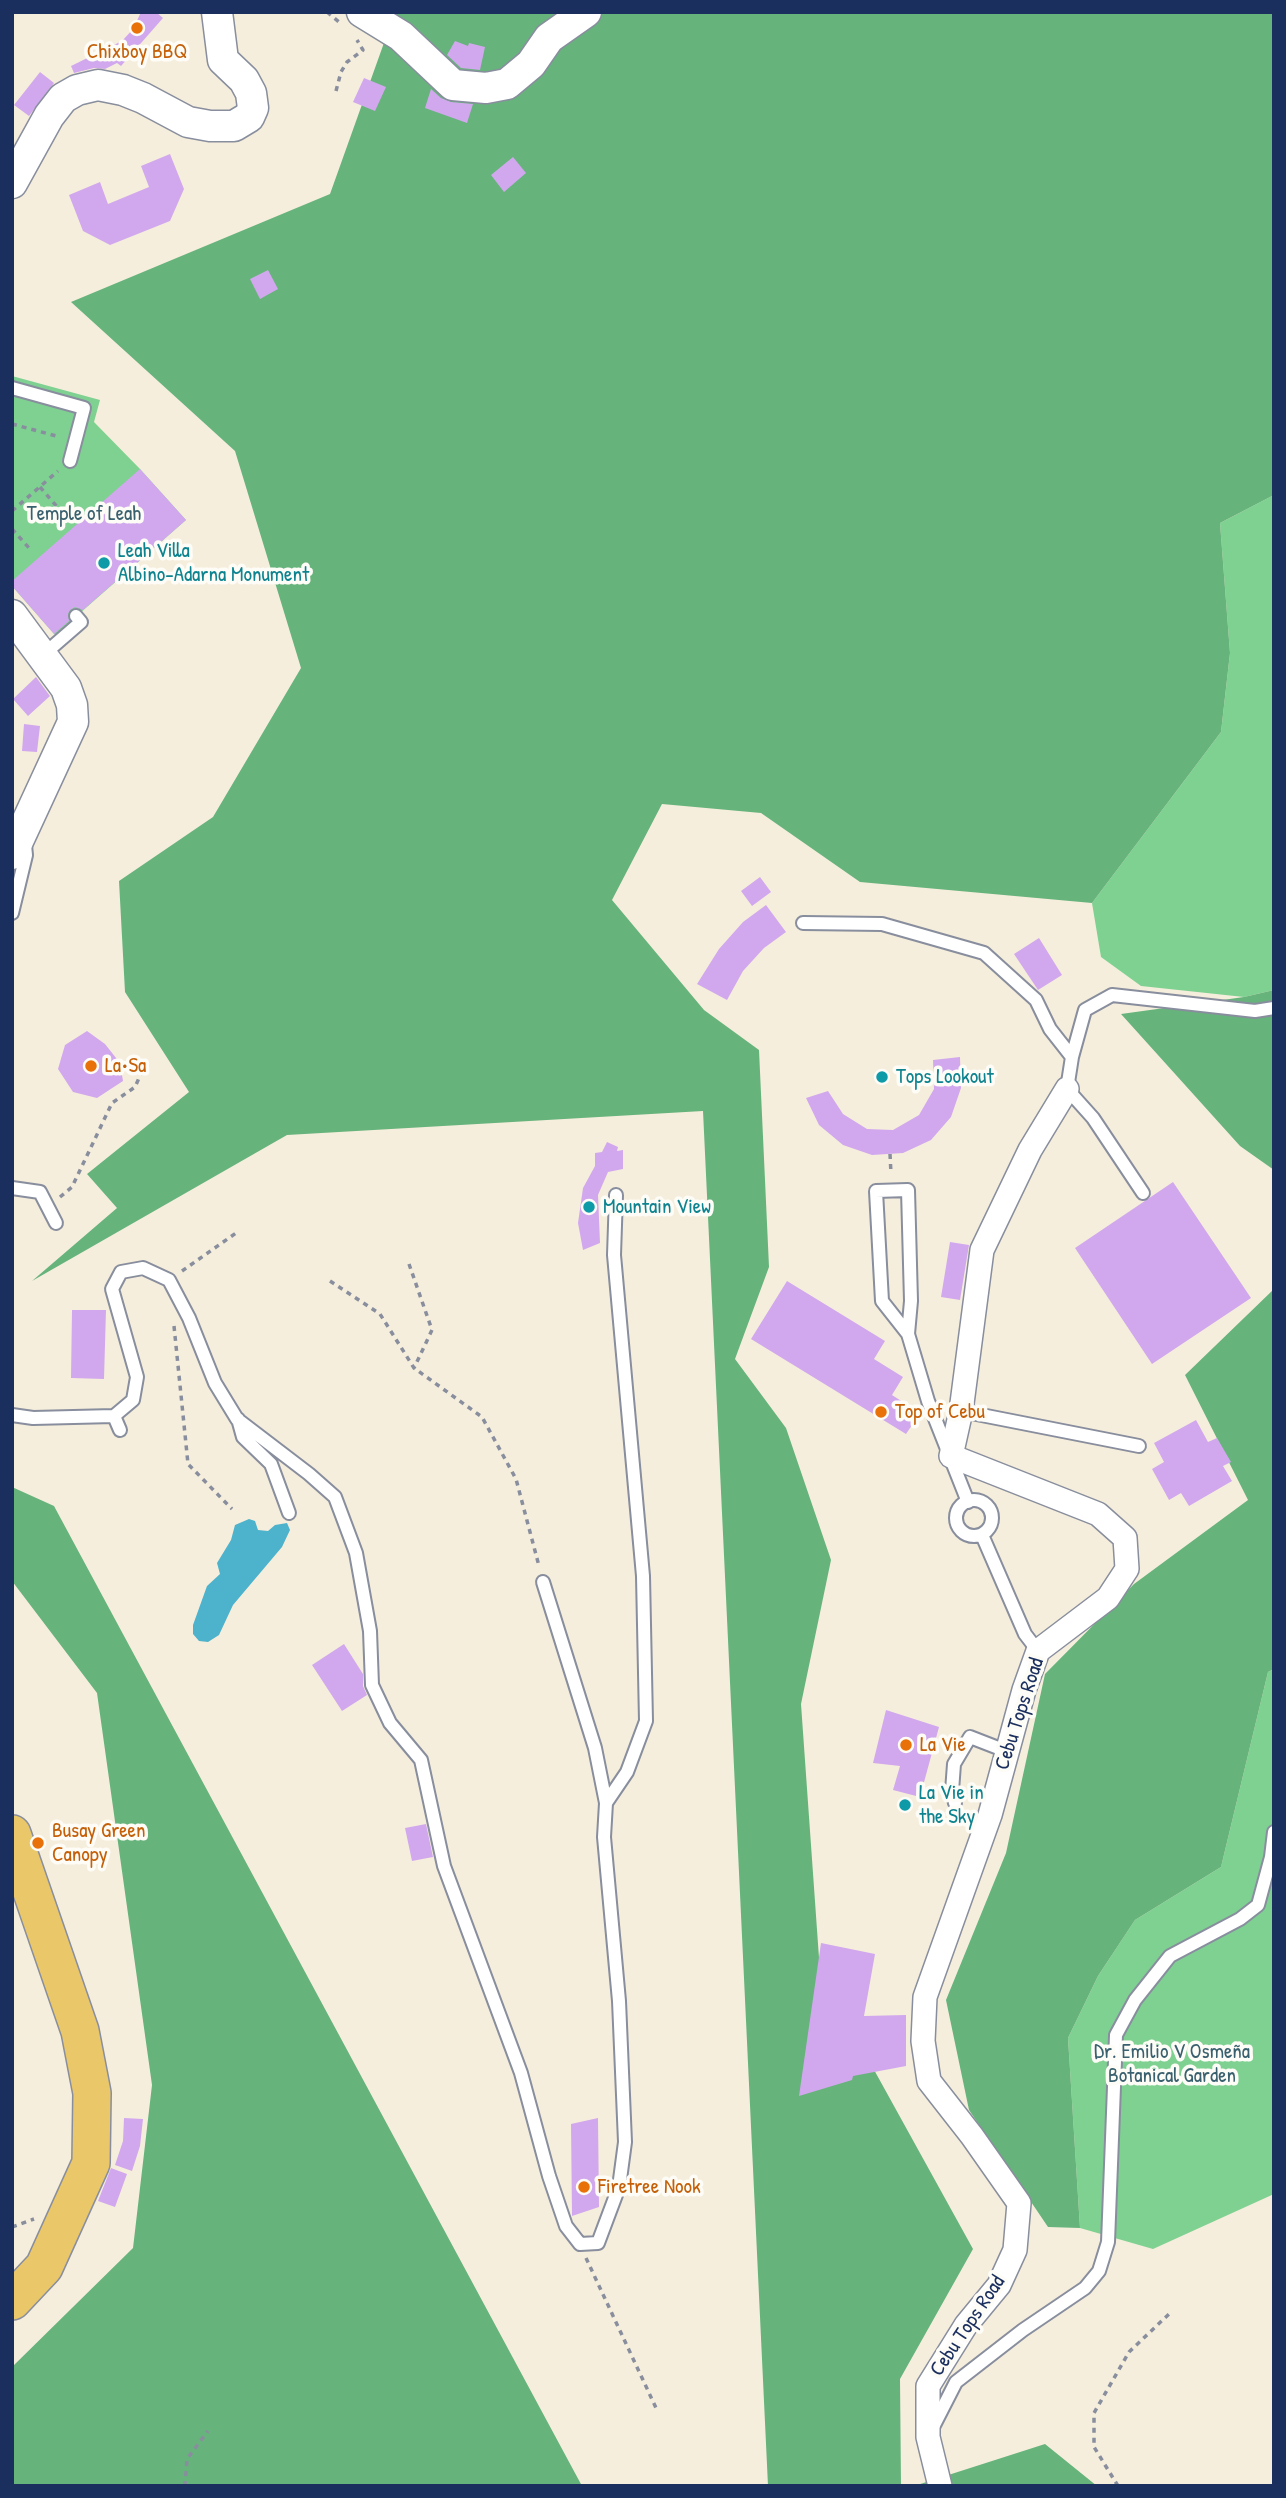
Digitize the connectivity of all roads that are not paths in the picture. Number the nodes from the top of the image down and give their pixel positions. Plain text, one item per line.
1 (217, 12) edge
2 (586, 12) edge
3 (354, 25) edge
4 (12, 183) edge
5 (12, 388) edge
6 (70, 461) road end
7 (12, 615) edge
8 (76, 616) dead end
9 (43, 654) junction
10 (18, 844) edge
11 (12, 913) edge
12 (803, 923) dead end
13 (1274, 1008) edge
14 (1072, 1057) junction
15 (1067, 1089) junction
16 (12, 1188) edge
17 (1143, 1193) dead end
18 (616, 1195) dead end
19 (56, 1223) dead end
20 (908, 1334) junction
21 (961, 1411) junction
22 (12, 1415) edge
23 (114, 1416) junction
24 (237, 1419) junction
25 (120, 1430) dead end
26 (1139, 1446) dead end
27 (951, 1456) junction
28 (968, 1502) junction
29 (289, 1513) dead end
30 (982, 1535) junction
31 (543, 1582) road end
32 (1038, 1651) junction
33 (1006, 1751) junction
34 (606, 1803) junction
35 (955, 1803) dead end
36 (1274, 1832) edge
37 (12, 1834) edge
38 (12, 2301) edge
39 (928, 2437) junction
40 (940, 2486) edge

1 - 4 street
2 - 3 street
5 - 6 lane
7 - 9 street
8 - 9 lane
9 - 10 street
10 - 11 lane
12 - 14 lane
13 - 14 lane
14 - 15 lane
15 - 17 lane
15 - 21 street
16 - 19 lane
18 - 34 lane
20 - 20 lane
20 - 27 lane
21 - 26 lane
21 - 27 street
22 - 23 lane
23 - 24 lane
23 - 25 lane
24 - 29 lane
24 - 34 lane
27 - 28 lane
27 - 32 street, Cebu Tops Road
28 - 30 lane
28 - 30 lane
30 - 32 lane
31 - 34 lane
32 - 33 street, Cebu Tops Road
33 - 35 lane
33 - 39 street, Cebu Tops Road
36 - 39 lane
37 - 38 main road
39 - 40 street, Cebu Tops Road

